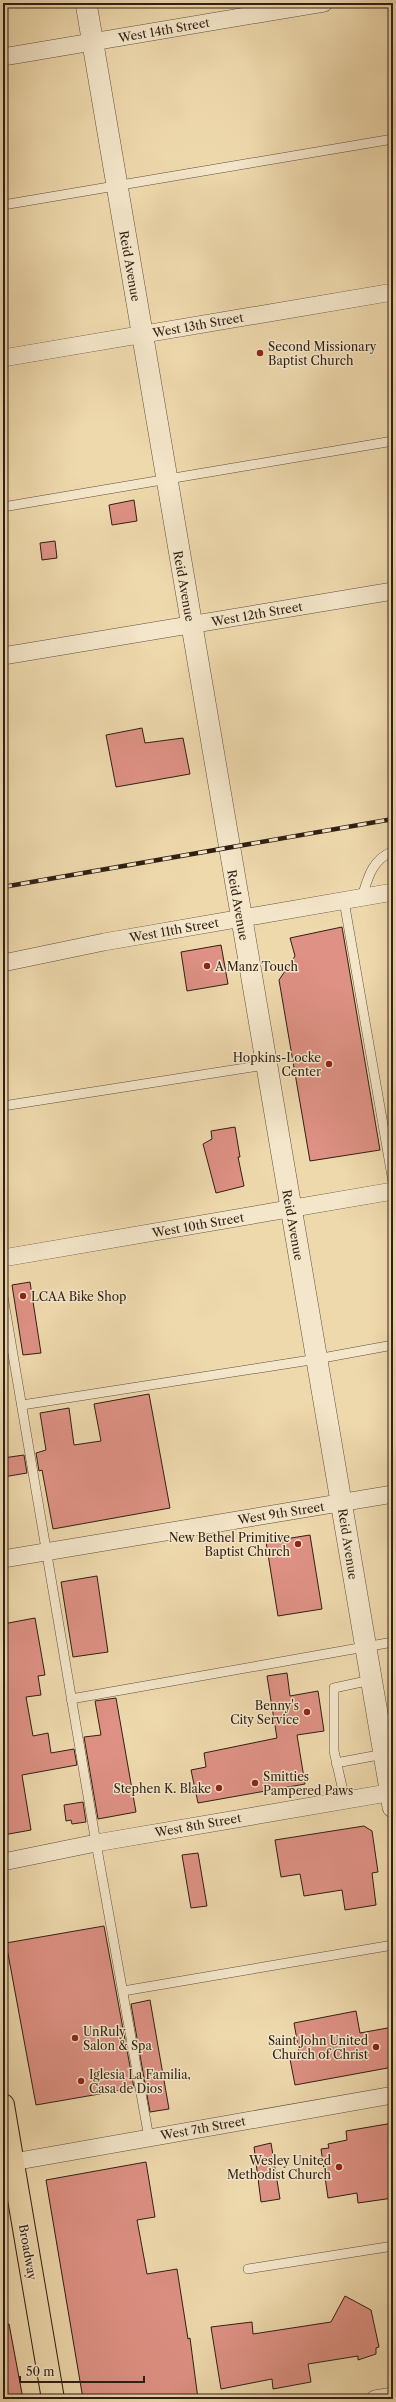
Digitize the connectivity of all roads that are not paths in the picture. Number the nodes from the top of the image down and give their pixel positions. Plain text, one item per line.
1 (86, 3) edge
2 (324, 3) edge
3 (92, 42) junction
4 (3, 57) edge
5 (393, 139) edge
6 (116, 185) junction
7 (3, 205) edge
8 (393, 292) edge
9 (142, 335) junction
10 (3, 358) edge
11 (393, 441) edge
12 (166, 480) junction
13 (3, 507) edge
14 (393, 591) edge
15 (191, 625) junction
16 (3, 656) edge
17 (393, 851) edge
18 (393, 892) edge
19 (362, 898) junction
20 (344, 901) junction
21 (240, 918) junction
22 (3, 963) edge
23 (265, 1065) junction
24 (3, 1106) edge
25 (393, 1182) edge
26 (393, 1192) edge
27 (290, 1209) junction
28 (3, 1258) edge
29 (3, 1296) edge
30 (393, 1345) edge
31 (317, 1359) junction
32 (22, 1405) junction
33 (393, 1494) edge
34 (342, 1503) junction
35 (47, 1552) junction
36 (3, 1559) edge
37 (393, 1642) edge
38 (366, 1647) junction
39 (371, 1680) junction
40 (71, 1699) junction
41 (384, 1754) junction
42 (336, 1763) junction
43 (392, 1798) edge
44 (345, 1800) junction
45 (96, 1843) junction
46 (3, 1862) edge
47 (393, 1945) edge
48 (122, 1991) junction
49 (393, 2094) edge
50 (3, 2104) edge
51 (149, 2138) junction
52 (13, 2162) junction
53 (393, 2246) edge
54 (248, 2269) dead end
55 (393, 2396) edge
56 (54, 2399) edge
57 (375, 2399) edge

1 - 3 street, Reid Avenue
2 - 3 street, West 14th Street
3 - 4 street, West 14th Street
3 - 6 street, Reid Avenue
5 - 6 lane
6 - 7 lane
6 - 9 street, Reid Avenue
8 - 9 street, West 13th Street
9 - 10 street, West 13th Street
9 - 12 street, Reid Avenue
11 - 12 lane
12 - 13 lane
12 - 15 street, Reid Avenue
14 - 15 street, West 12th Street
15 - 16 street, West 12th Street
15 - 21 street, Reid Avenue
17 - 19 lane
18 - 19 street, West 11th Street
19 - 20 street, West 11th Street
20 - 21 street, West 11th Street
20 - 25 lane
21 - 22 street, West 11th Street
21 - 23 street, Reid Avenue
23 - 24 lane
23 - 27 street, Reid Avenue
26 - 27 street, West 10th Street
27 - 28 street, West 10th Street
27 - 31 street, Reid Avenue
29 - 32 lane
30 - 31 lane
31 - 32 lane
31 - 34 street, Reid Avenue
32 - 35 lane
33 - 34 street, West 9th Street
34 - 35 street, West 9th Street
34 - 38 street, Reid Avenue
35 - 36 street, West 9th Street
35 - 40 lane
37 - 38 lane
38 - 39 street, Reid Avenue
38 - 40 lane
39 - 41 street, Reid Avenue
39 - 42 lane
40 - 45 lane
41 - 42 lane
41 - 43 street, Reid Avenue
42 - 44 lane
43 - 44 street, West 8th Street
44 - 45 street, West 8th Street
45 - 46 street, West 8th Street
45 - 48 lane
47 - 48 lane
48 - 51 lane
49 - 51 street, West 7th Street
50 - 52 main road, Broadway
51 - 52 street, West 7th Street
52 - 56 main road, Broadway
53 - 54 lane
55 - 57 street

